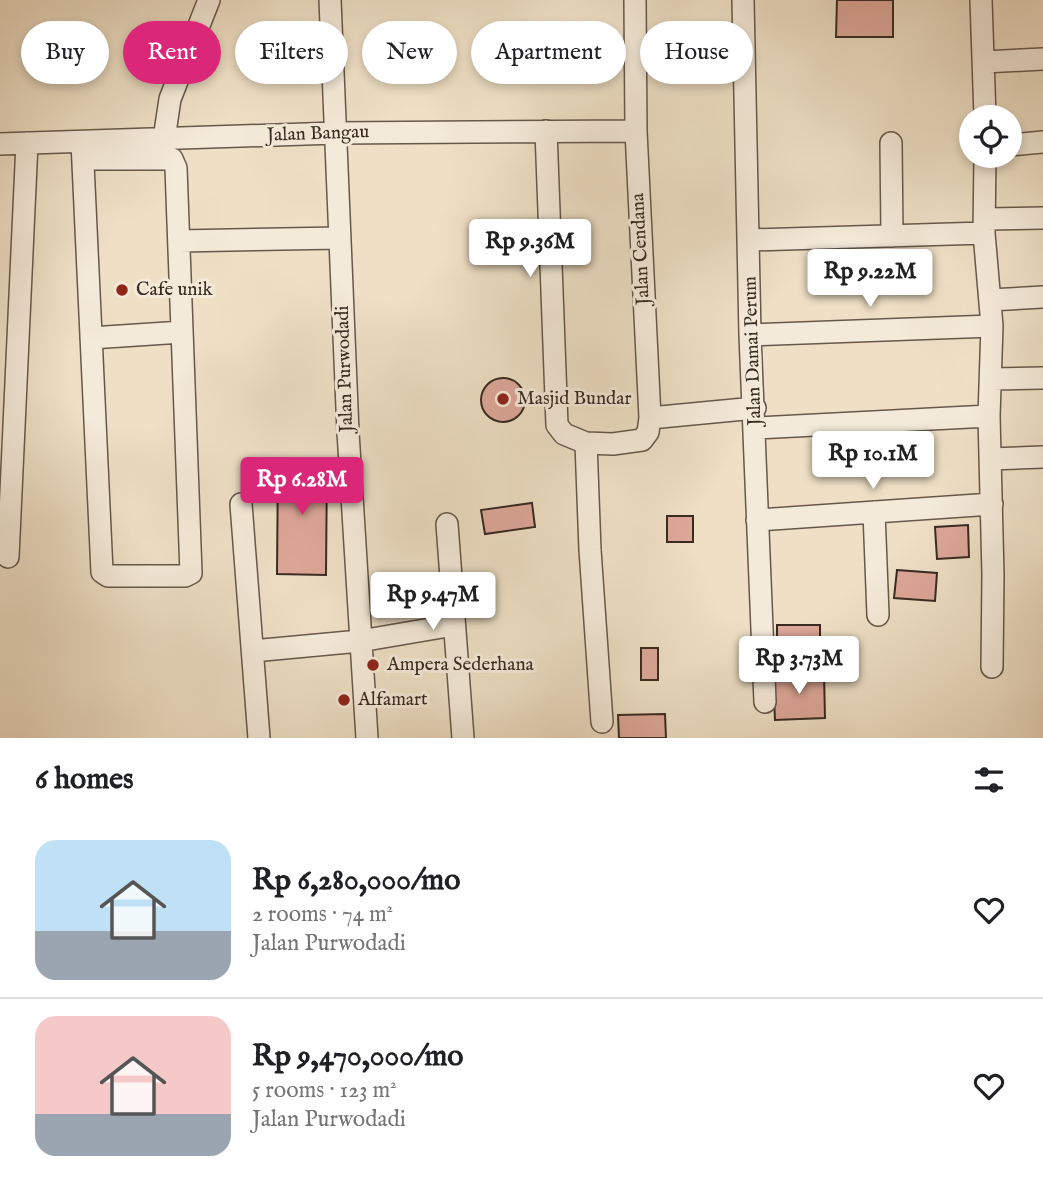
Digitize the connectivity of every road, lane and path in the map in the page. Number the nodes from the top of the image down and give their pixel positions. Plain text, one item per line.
1 (209, 0) edge
2 (330, 0) edge
3 (635, 0) edge
4 (743, 0) edge
5 (981, 0) edge
6 (1043, 59) edge
7 (984, 62) junction
8 (985, 105) edge
9 (546, 131) junction
10 (635, 131) junction
11 (335, 133) junction
12 (163, 139) junction
13 (1043, 142) edge
14 (891, 143) dead end
15 (0, 144) edge
16 (27, 144) junction
17 (1022, 144) edge
18 (82, 151) junction
19 (985, 168) edge
20 (1043, 218) edge
21 (985, 226) junction
22 (892, 236) junction
23 (340, 238) junction
24 (750, 240) junction
25 (179, 241) junction
26 (1043, 297) edge
27 (990, 300) junction
28 (992, 326) junction
29 (182, 332) junction
30 (750, 335) junction
31 (91, 338) junction
32 (1043, 378) edge
33 (992, 379) junction
34 (989, 416) junction
35 (650, 418) junction
36 (755, 418) junction
37 (586, 443) junction
38 (1043, 457) edge
39 (991, 458) junction
40 (241, 504) dead end
41 (992, 504) junction
42 (874, 512) junction
43 (757, 520) junction
44 (447, 524) dead end
45 (8, 556) dead end
46 (878, 615) dead end
47 (454, 625) junction
48 (360, 641) junction
49 (253, 651) junction
50 (992, 667) dead end
51 (765, 702) dead end
52 (602, 722) dead end
53 (259, 738) edge
54 (367, 738) edge
55 (463, 738) edge

1 - 12 street
2 - 11 street, Jalan Purwodadi
3 - 10 street, Jalan Cendana
4 - 24 street, Jalan Damai Perum
5 - 7 street
6 - 7 street
7 - 8 street
9 - 10 street, Jalan Bangau
9 - 11 street, Jalan Bangau
9 - 37 street
10 - 35 street, Jalan Cendana
11 - 12 street, Jalan Bangau
11 - 23 street, Jalan Purwodadi
12 - 18 street, Jalan Bangau
13 - 17 street
14 - 22 street
15 - 16 street, Jalan Bangau
16 - 18 street, Jalan Bangau
16 - 45 street
18 - 25 street
18 - 31 street
19 - 21 street
20 - 21 street
21 - 22 street
21 - 27 street
22 - 24 street
23 - 25 street
23 - 48 street, Jalan Purwodadi
24 - 30 street, Jalan Damai Perum
25 - 29 street
26 - 27 street
27 - 28 street
28 - 30 street
28 - 33 street
29 - 31 street
29 - 31 street
30 - 36 street, Jalan Damai Perum
32 - 33 street
33 - 34 street
34 - 36 street
34 - 39 street
35 - 36 street
35 - 37 street
36 - 43 street, Jalan Damai Perum
37 - 52 street
38 - 39 street
39 - 41 street
40 - 49 street
41 - 42 street
41 - 50 street
42 - 43 street
42 - 46 street
43 - 51 street, Jalan Damai Perum
44 - 47 street
47 - 48 street
47 - 55 street
48 - 49 street
48 - 54 street, Jalan Purwodadi
49 - 53 street

